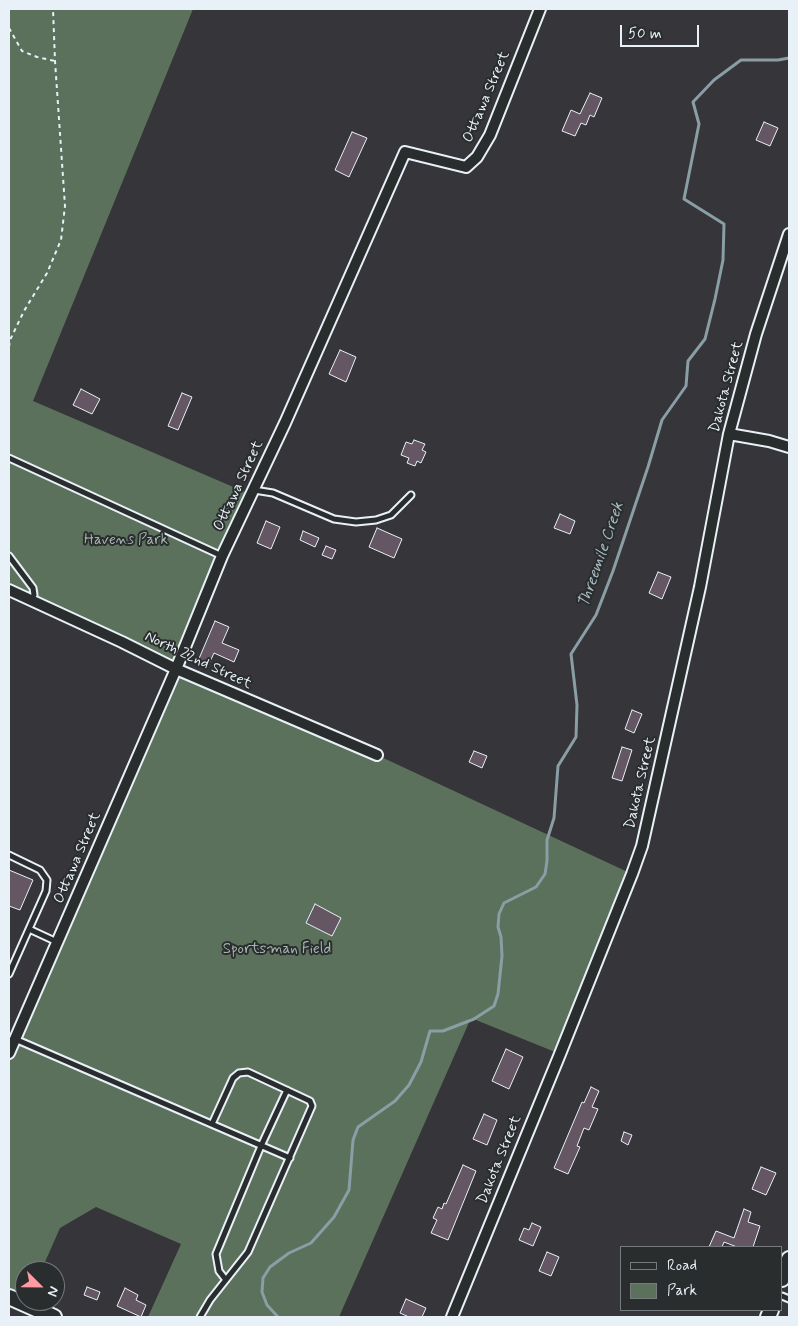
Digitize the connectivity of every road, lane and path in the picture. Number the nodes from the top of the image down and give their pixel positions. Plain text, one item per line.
1 (53, 9) edge
2 (540, 9) edge
3 (9, 28) edge
4 (55, 61) junction
5 (789, 234) edge
6 (9, 347) edge
7 (729, 434) junction
8 (789, 447) edge
9 (9, 458) edge
10 (254, 490) junction
11 (411, 495) dead end
12 (9, 556) edge
13 (222, 556) junction
14 (9, 590) edge
15 (31, 600) junction
16 (176, 669) junction
17 (377, 755) dead end
18 (9, 855) edge
19 (29, 929) junction
20 (58, 942) junction
21 (9, 974) edge
22 (15, 1039) junction
23 (9, 1054) edge
24 (287, 1090) junction
25 (212, 1124) junction
26 (261, 1146) junction
27 (290, 1158) junction
28 (789, 1259) edge
29 (783, 1276) edge
30 (226, 1280) junction
31 (9, 1297) edge
32 (54, 1317) edge
33 (200, 1317) edge
34 (452, 1317) edge

1 - 4 path
2 - 10 street, Ottawa Street
3 - 4 path
4 - 6 path
5 - 7 street, Dakota Street
7 - 8 street
7 - 34 street, Dakota Street
9 - 13 lane
10 - 11 lane
10 - 13 street, Ottawa Street
12 - 15 lane
13 - 16 street, Ottawa Street
14 - 15 street, North 22nd Street
15 - 16 street, North 22nd Street
16 - 17 street, North 22nd Street
16 - 20 street, Ottawa Street
18 - 19 lane
19 - 20 lane
19 - 21 lane
20 - 22 street, Ottawa Street
22 - 23 street, Ottawa Street
22 - 25 lane
24 - 25 lane
24 - 26 lane
24 - 27 lane
25 - 26 lane
26 - 27 lane
26 - 30 lane
27 - 30 lane
28 - 29 main road
30 - 33 lane
31 - 32 main road

